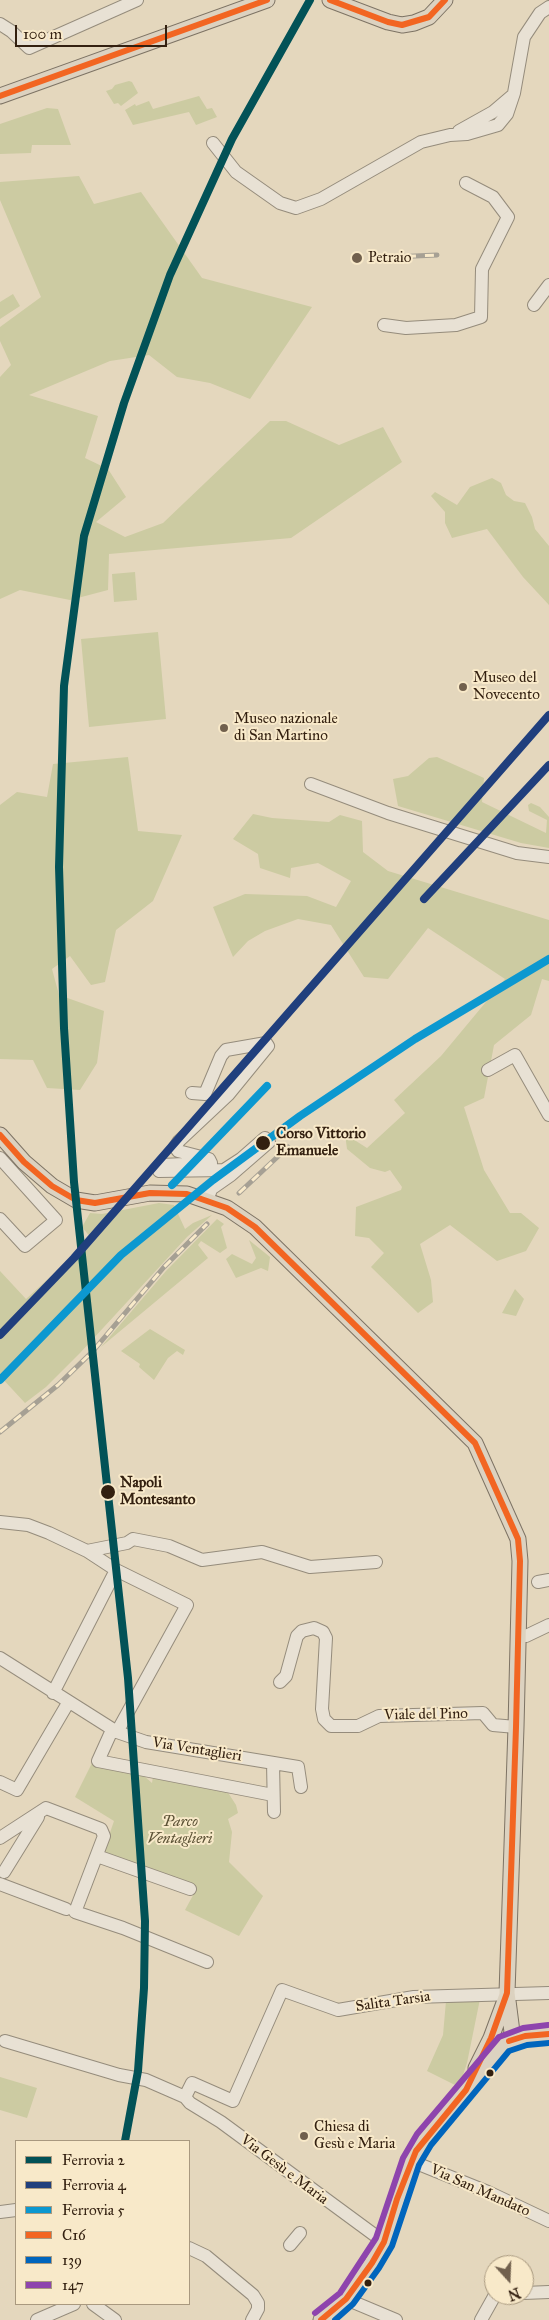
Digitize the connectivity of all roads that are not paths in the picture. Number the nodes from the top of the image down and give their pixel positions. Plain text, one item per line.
1 (137, 0) edge
2 (268, 0) edge
3 (330, 0) edge
4 (445, 0) edge
5 (549, 7) edge
6 (0, 24) edge
7 (0, 96) edge
8 (213, 143) dead end
9 (466, 183) dead end
10 (549, 285) edge
11 (534, 304) dead end
12 (384, 325) dead end
13 (310, 784) dead end
14 (549, 857) edge
15 (488, 1070) dead end
16 (192, 1093) dead end
17 (549, 1115) edge
18 (0, 1135) edge
19 (0, 1158) edge
20 (208, 1200) junction
21 (0, 1219) edge
22 (5, 1522) edge
23 (87, 1551) junction
24 (376, 1562) dead end
25 (116, 1570) junction
26 (549, 1625) edge
27 (518, 1635) junction
28 (0, 1658) edge
29 (280, 1682) dead end
30 (52, 1693) junction
31 (68, 1703) junction
32 (516, 1727) junction
33 (114, 1731) junction
34 (272, 1763) junction
35 (0, 1782) edge
36 (301, 1787) dead end
37 (273, 1795) junction
38 (43, 1809) junction
39 (274, 1812) dead end
40 (0, 1838) edge
41 (97, 1856) junction
42 (1, 1878) edge
43 (190, 1889) dead end
44 (71, 1910) junction
45 (206, 1962) dead end
46 (549, 1993) edge
47 (505, 1999) junction
48 (549, 2034) edge
49 (3, 2040) edge
50 (509, 2040) junction
51 (466, 2090) junction
52 (185, 2097) junction
53 (412, 2161) junction
54 (15, 2210) edge
55 (0, 2212) edge
56 (549, 2222) edge
57 (300, 2233) dead end
58 (384, 2242) junction
59 (290, 2245) dead end
60 (190, 2248) edge
61 (549, 2292) edge
62 (534, 2293) edge
63 (346, 2299) junction
64 (72, 2305) edge
65 (94, 2305) edge
66 (489, 2305) edge
67 (37, 2320) edge
68 (115, 2320) edge
69 (252, 2320) edge
70 (321, 2320) edge
71 (396, 2320) edge
72 (481, 2320) edge

1 - 6 street
2 - 7 main road
3 - 4 main road
5 - 8 street
9 - 12 street
10 - 11 street
13 - 14 street
15 - 17 street
16 - 20 street
18 - 20 main road
19 - 21 street
20 - 27 main road
22 - 23 street
23 - 24 street
23 - 25 street
25 - 30 street
25 - 33 street
26 - 27 street
27 - 32 main road
28 - 30 street, Via Ventaglieri
29 - 32 street, Viale del Pino
30 - 31 street, Via Ventaglieri
31 - 33 street, Via Ventaglieri
31 - 35 street
32 - 47 main road
33 - 34 street, Via Ventaglieri
33 - 37 street
34 - 36 street, Via Ventaglieri
34 - 37 street
37 - 39 street
38 - 40 street
38 - 41 street
38 - 42 street
41 - 43 street
41 - 44 street
42 - 44 street
44 - 45 street
46 - 47 street, Salita Tarsia
47 - 50 main road
47 - 51 main road
47 - 52 street, Salita Tarsia
48 - 50 main road
49 - 52 street, Via Gesù e Maria
50 - 51 main road
51 - 53 main road
52 - 58 street, Via Gesù e Maria
53 - 56 street, Via San Mandato
53 - 58 main road
54 - 55 street
57 - 59 street
58 - 63 main road
60 - 69 street
61 - 62 street
63 - 70 main road
63 - 71 street
64 - 67 street
65 - 68 street
66 - 72 street

